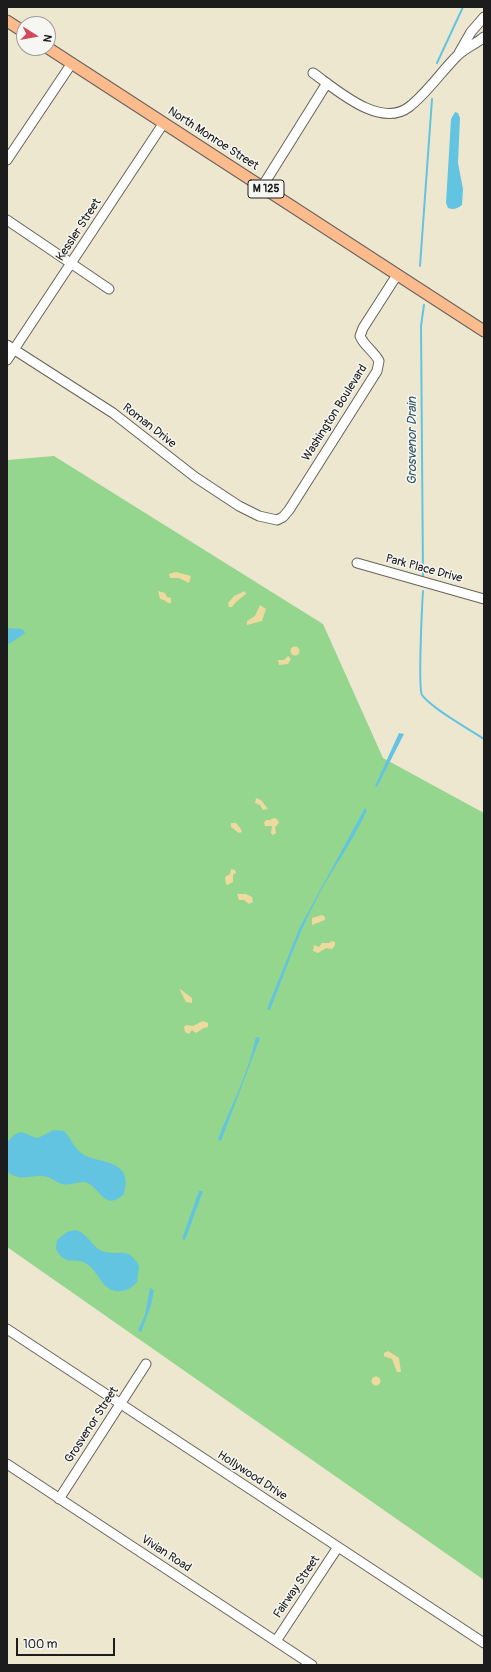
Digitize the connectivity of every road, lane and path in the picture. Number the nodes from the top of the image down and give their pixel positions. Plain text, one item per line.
1 (484, 17) edge
2 (7, 21) edge
3 (16, 27) edge
4 (484, 37) edge
5 (56, 53) edge
6 (458, 55) junction
7 (72, 63) junction
8 (313, 73) dead end
9 (327, 83) junction
10 (163, 124) junction
11 (7, 160) edge
12 (262, 187) junction
13 (7, 220) edge
14 (72, 263) junction
15 (397, 275) junction
16 (109, 289) dead end
17 (484, 331) edge
18 (11, 348) edge
19 (7, 360) edge
20 (278, 520) joint
21 (357, 564) dead end
22 (484, 598) edge
23 (7, 1329) edge
24 (146, 1364) dead end
25 (120, 1404) junction
26 (7, 1464) edge
27 (59, 1498) junction
28 (338, 1547) junction
29 (276, 1641) junction
30 (484, 1643) edge
31 (312, 1665) edge

1 - 6 street
2 - 3 main road
4 - 6 street
5 - 7 main road, North Monroe Street / M 125
6 - 9 street
7 - 10 main road, North Monroe Street / M 125
7 - 11 street
8 - 9 street
9 - 12 street
10 - 12 main road, North Monroe Street / M 125
10 - 14 street, Kessler Street
12 - 15 main road, North Monroe Street / M 125
13 - 14 street
14 - 16 street
14 - 18 street, Kessler Street
15 - 17 main road, North Monroe Street / M 125
15 - 20 street, Washington Boulevard
18 - 19 street, Kessler Street
18 - 20 street, Roman Drive
21 - 22 street, Park Place Drive
23 - 25 street, Hollywood Drive
24 - 25 street, Grosvenor Street
25 - 27 street, Grosvenor Street
25 - 28 street, Hollywood Drive
26 - 27 street, Vivian Road
27 - 29 street, Vivian Road
28 - 29 street, Fairway Street
28 - 30 street, Hollywood Drive
29 - 31 street, Vivian Road

